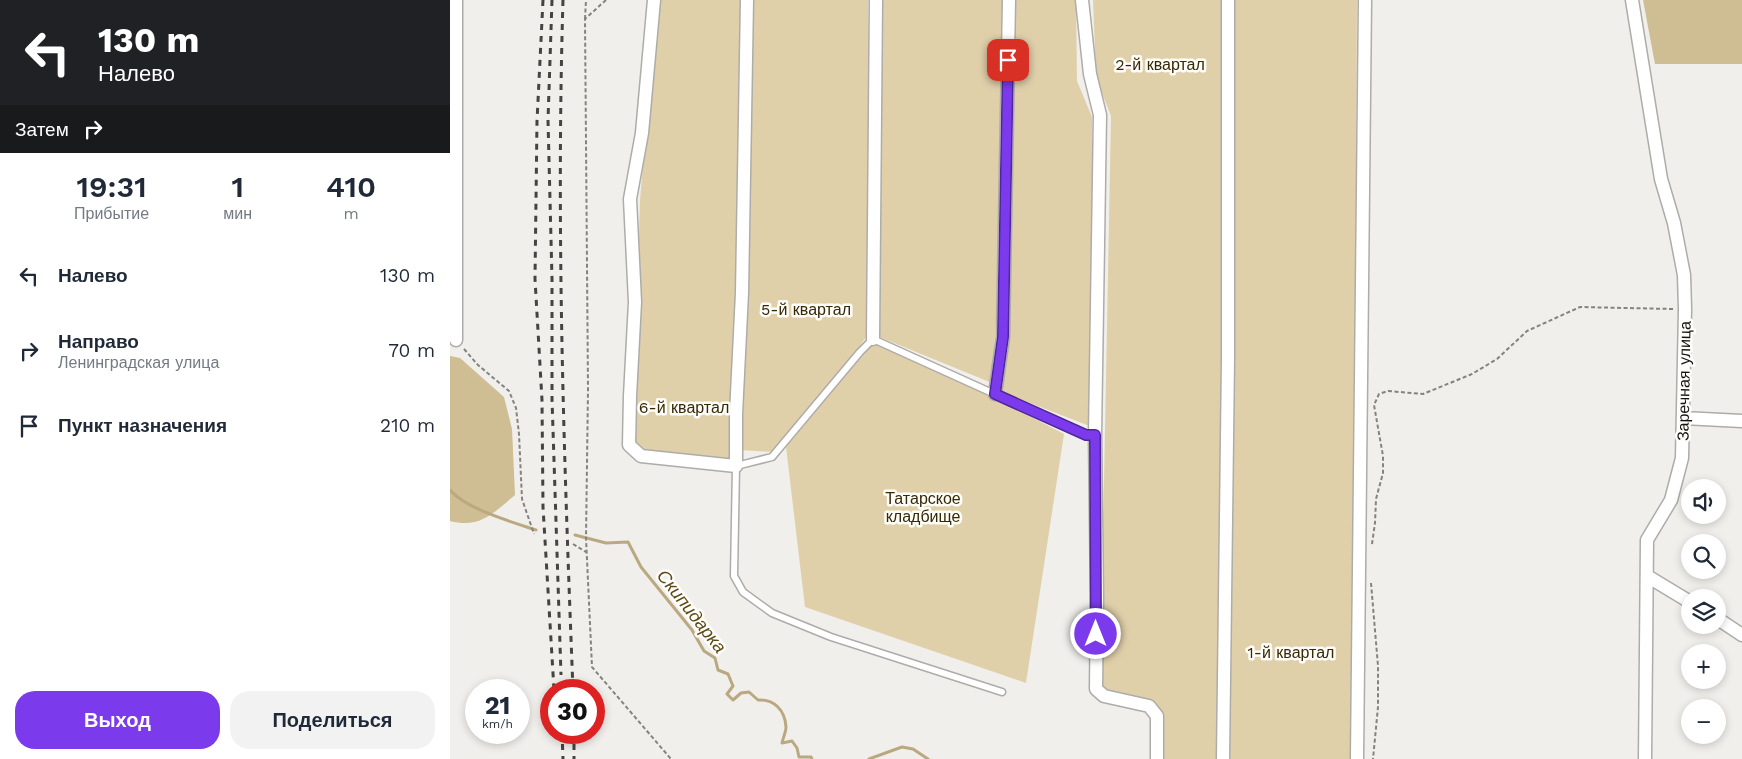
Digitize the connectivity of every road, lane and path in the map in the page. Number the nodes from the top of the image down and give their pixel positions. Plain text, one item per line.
1 (456, 0) edge
2 (586, 0) edge
3 (606, 0) edge
4 (654, 0) edge
5 (747, 0) edge
6 (876, 0) edge
7 (1009, 0) edge
8 (1082, 0) edge
9 (1228, 0) edge
10 (1365, 0) edge
11 (1632, 0) edge
12 (585, 19) junction
13 (1686, 309) junction
14 (873, 339) junction
15 (456, 340) joint
16 (995, 394) junction
17 (1683, 418) junction
18 (1742, 421) edge
19 (1095, 435) junction
20 (736, 466) junction
21 (534, 534) dead end
22 (573, 544) dead end
23 (1370, 550) dead end
24 (587, 553) junction
25 (1647, 576) junction
26 (1371, 579) dead end
27 (1681, 597) edge
28 (1726, 624) edge
29 (1742, 635) edge
30 (1002, 692) dead end
31 (671, 759) edge
32 (1157, 759) edge
33 (1223, 759) edge
34 (1357, 759) edge
35 (1373, 759) edge
36 (1645, 759) edge

1 - 15 street
2 - 12 path
3 - 12 path
4 - 20 street
5 - 20 street
6 - 14 street
7 - 16 street
8 - 19 street
9 - 33 street
10 - 34 street
11 - 13 street, Заречная улица
12 - 24 path
13 - 17 street, Заречная улица
13 - 23 path
14 - 16 lane
14 - 20 lane
15 - 21 path
16 - 19 lane
17 - 18 street
17 - 25 street, Заречная улица
19 - 32 street
20 - 30 lane
22 - 24 path
24 - 31 path
25 - 27 street
25 - 36 street, Заречная улица
26 - 35 path
28 - 29 street

